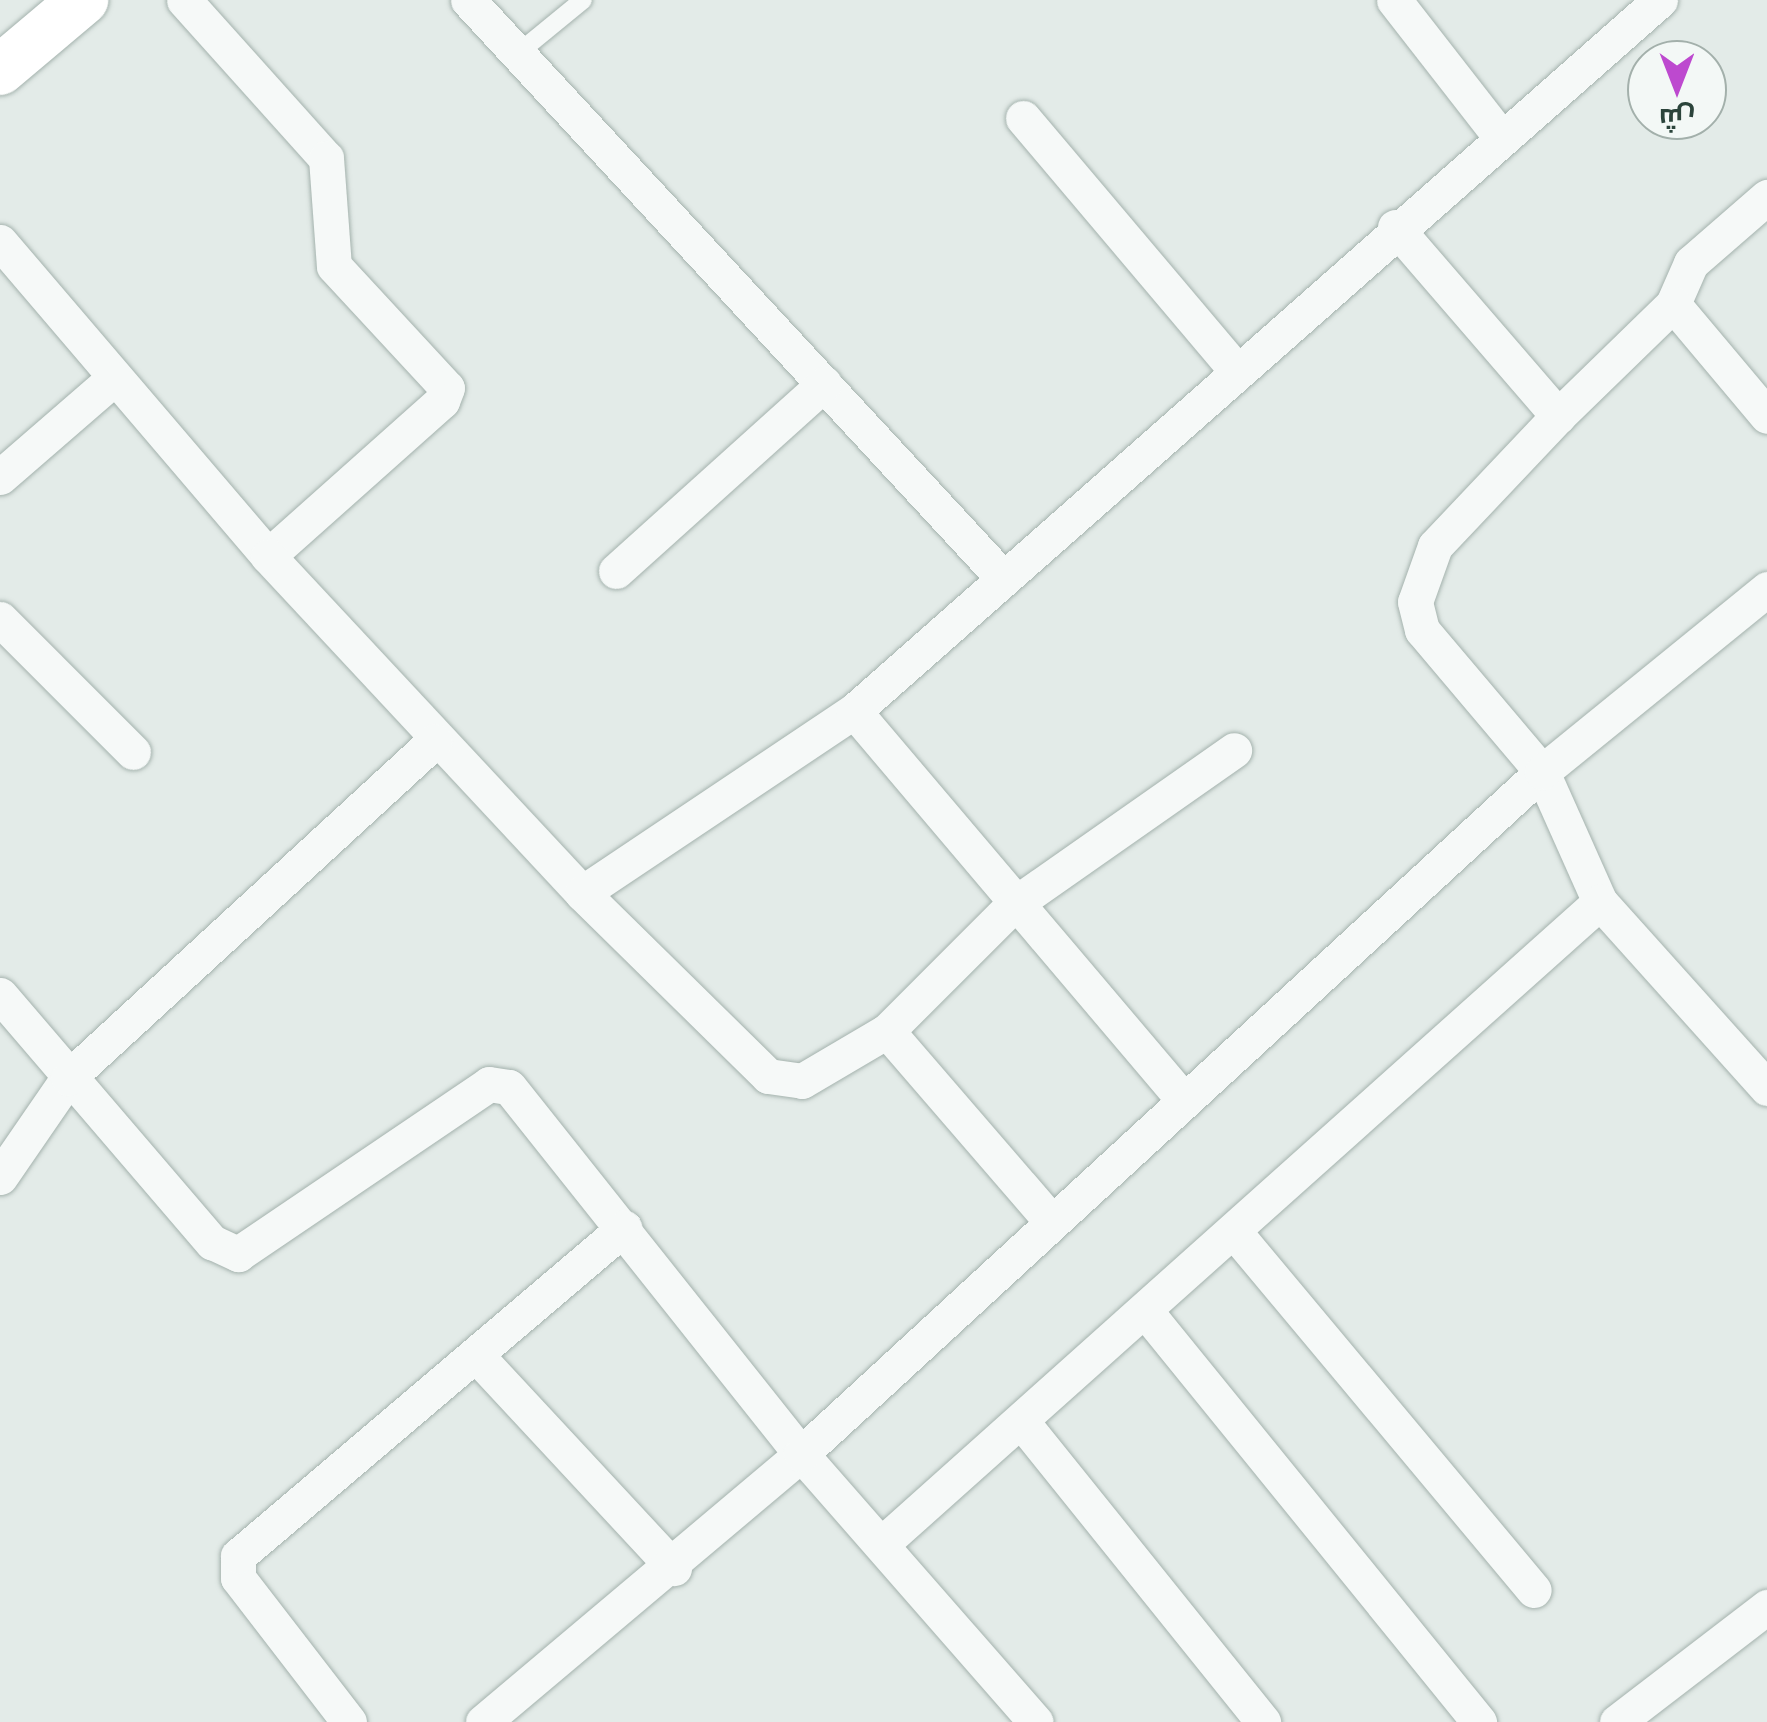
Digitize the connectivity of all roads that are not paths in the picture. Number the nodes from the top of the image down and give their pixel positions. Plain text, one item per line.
1 (32, 0) edge
2 (83, 0) edge
3 (184, 0) edge
4 (468, 0) edge
5 (583, 0) edge
6 (1394, 0) edge
7 (1660, 0) edge
8 (0, 28) edge
9 (517, 54) junction
10 (0, 70) edge
11 (1023, 118) dead end
12 (1500, 136) junction
13 (1767, 197) edge
14 (1395, 227) junction
15 (0, 242) edge
16 (1674, 304) junction
17 (1236, 370) junction
18 (112, 379) junction
19 (824, 384) junction
20 (1558, 416) junction
21 (1767, 416) edge
22 (0, 477) edge
23 (268, 556) junction
24 (616, 571) dead end
25 (1003, 578) junction
26 (1767, 588) edge
27 (0, 619) edge
28 (854, 711) junction
29 (434, 741) junction
30 (1234, 750) dead end
31 (133, 752) dead end
32 (1542, 772) junction
33 (582, 893) junction
34 (1600, 902) junction
35 (1014, 905) junction
36 (0, 995) edge
37 (886, 1031) junction
38 (68, 1078) junction
39 (1767, 1088) edge
40 (1182, 1098) junction
41 (0, 1178) edge
42 (1051, 1221) junction
43 (624, 1228) junction
44 (1236, 1234) junction
45 (1147, 1313) junction
46 (476, 1355) junction
47 (1022, 1422) junction
48 (801, 1454) junction
49 (885, 1541) junction
50 (674, 1568) junction
51 (1534, 1590) dead end
52 (1767, 1607) edge
53 (1023, 1717) edge
54 (348, 1722) edge
55 (482, 1722) edge
56 (1263, 1722) edge
57 (1479, 1722) edge
58 (1617, 1722) edge

1 - 8 main road
2 - 10 main road
3 - 23 street
4 - 9 street
5 - 9 lane
6 - 12 street
7 - 12 street
9 - 19 street
11 - 17 street
12 - 14 street
13 - 16 street
14 - 17 street
14 - 20 street
15 - 18 street
16 - 20 street
16 - 21 street
17 - 25 street
18 - 22 street
18 - 23 street
19 - 24 street
19 - 25 street
20 - 32 street
23 - 29 street
25 - 28 street
26 - 32 street
27 - 31 street
28 - 33 street
28 - 35 street
29 - 33 street
29 - 38 street
30 - 35 street
32 - 34 street
32 - 40 street
33 - 37 street
34 - 39 street
34 - 44 street
35 - 37 street
35 - 40 street
36 - 38 street
37 - 42 street
38 - 41 street
38 - 43 street
40 - 42 street
42 - 48 street
43 - 46 street
43 - 48 street
44 - 45 street
44 - 51 street
45 - 47 street
45 - 57 street
46 - 50 street
46 - 54 street
47 - 49 street
47 - 56 street
48 - 49 street
48 - 50 street
49 - 53 street
50 - 55 street
52 - 58 street

